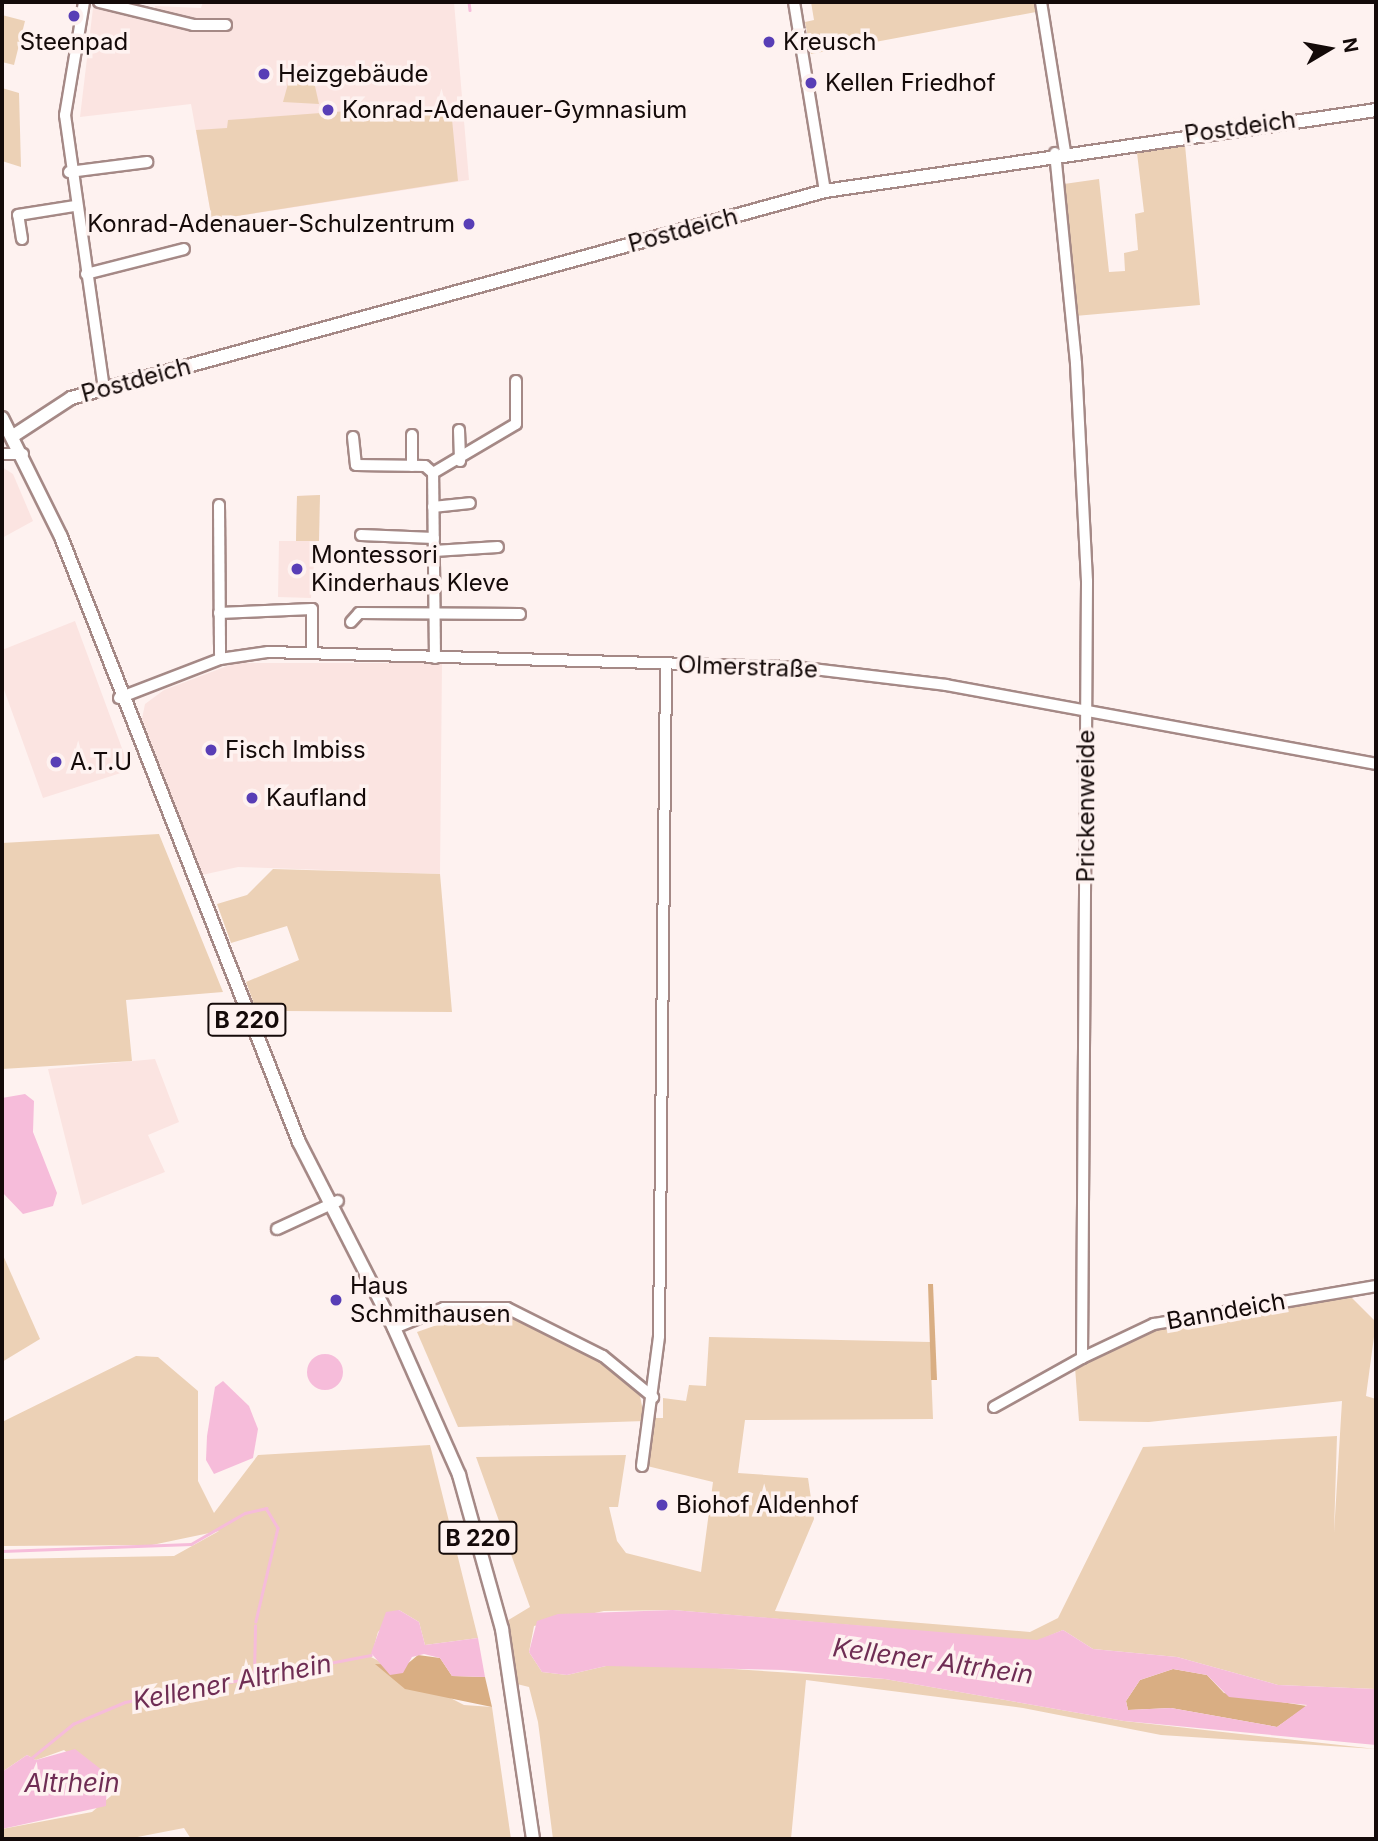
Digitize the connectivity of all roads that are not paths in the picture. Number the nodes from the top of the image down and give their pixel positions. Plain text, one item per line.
1 (84, 2) edge
2 (99, 2) edge
3 (794, 2) edge
4 (1041, 2) edge
5 (226, 25) dead end
6 (1376, 110) edge
7 (1060, 153) junction
8 (147, 162) dead end
9 (69, 172) junction
10 (825, 191) junction
11 (75, 206) junction
12 (22, 239) dead end
13 (184, 249) dead end
14 (86, 274) junction
15 (516, 381) dead end
16 (104, 389) junction
17 (2, 418) edge
18 (459, 429) dead end
19 (412, 435) dead end
20 (13, 436) junction
21 (353, 436) dead end
22 (2, 447) edge
23 (23, 453) junction
24 (2, 454) edge
25 (460, 461) junction
26 (412, 466) junction
27 (433, 473) junction
28 (470, 503) dead end
29 (219, 505) dead end
30 (433, 507) junction
31 (361, 535) dead end
32 (434, 538) junction
33 (498, 547) dead end
34 (434, 551) junction
35 (219, 613) junction
36 (520, 614) dead end
37 (435, 615) junction
38 (351, 622) dead end
39 (312, 653) junction
40 (435, 658) junction
41 (220, 659) junction
42 (666, 663) junction
43 (119, 698) junction
44 (1087, 710) junction
45 (1376, 764) edge
46 (334, 1204) junction
47 (277, 1229) dead end
48 (1376, 1286) edge
49 (394, 1328) junction
50 (1082, 1358) junction
51 (653, 1397) junction
52 (994, 1407) dead end
53 (642, 1465) dead end
54 (533, 1839) edge

1 - 9 street
2 - 5 street
3 - 10 street
4 - 7 street, Prickenweide
6 - 7 main road, Postdeich
7 - 10 main road, Postdeich
7 - 44 street, Prickenweide
8 - 9 street
9 - 11 street
10 - 16 main road, Postdeich
11 - 12 street
11 - 14 street
13 - 14 street
14 - 16 street
15 - 25 street
16 - 20 main road, Postdeich
17 - 20 main road, B 220
18 - 25 street
19 - 26 street
20 - 22 street
20 - 23 main road, B 220
21 - 26 street
23 - 24 street
23 - 43 main road, B 220
25 - 27 street
26 - 27 street
27 - 30 street
28 - 30 street
29 - 35 street
30 - 32 street
31 - 32 street
32 - 34 street
33 - 34 street
34 - 37 street
35 - 39 street
35 - 41 street
36 - 37 street
37 - 38 street
37 - 40 street
39 - 40 street, Olmerstraße
39 - 41 street, Olmerstraße
40 - 42 street, Olmerstraße
41 - 43 street, Olmerstraße
42 - 44 street, Olmerstraße
42 - 51 street
43 - 46 main road, B 220
44 - 45 street, Olmerstraße
44 - 50 street, Prickenweide
46 - 47 street
46 - 49 main road, B 220
48 - 50 street, Banndeich
49 - 51 street
49 - 54 main road, B 220
50 - 52 street
51 - 53 street

